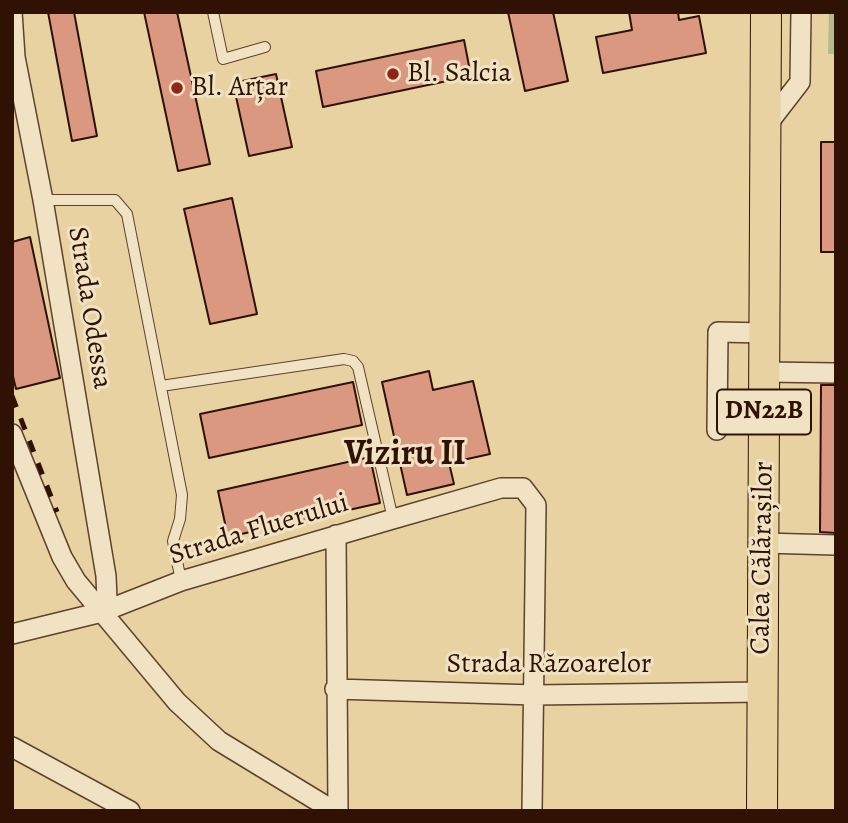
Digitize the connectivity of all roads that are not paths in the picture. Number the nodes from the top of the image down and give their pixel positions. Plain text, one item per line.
1 (12, 12) edge
2 (213, 12) edge
3 (766, 12) edge
4 (801, 12) edge
5 (265, 47) dead end
6 (14, 57) edge
7 (766, 126) junction
8 (43, 200) junction
9 (765, 333) junction
10 (765, 372) junction
11 (836, 373) edge
12 (161, 386) junction
13 (718, 430) dead end
14 (12, 434) edge
15 (393, 519) junction
16 (336, 535) junction
17 (763, 543) junction
18 (836, 545) edge
19 (181, 582) junction
20 (102, 612) junction
21 (12, 634) edge
22 (335, 689) junction
23 (762, 692) junction
24 (535, 695) junction
25 (12, 747) edge
26 (130, 811) edge
27 (336, 811) edge
28 (532, 811) edge
29 (762, 811) edge

1 - 6 street, Strada Odessa
2 - 5 lane
3 - 7 main road, Calea Călărașilor / DN22B
4 - 7 street
6 - 8 street, Strada Odessa
7 - 9 main road, Calea Călărașilor / DN22B
8 - 12 lane
8 - 20 street, Strada Odessa
9 - 10 main road, Calea Călărașilor / DN22B
9 - 13 street
10 - 11 street
10 - 17 main road, Calea Călărașilor / DN22B
12 - 15 lane
12 - 19 lane
14 - 20 street
15 - 16 street, Strada Fluerului
15 - 24 street, Strada Fluerului
16 - 19 street, Strada Fluerului
16 - 22 street
17 - 18 street
17 - 23 main road, Calea Călărașilor / DN22B
19 - 20 street, Strada Fluerului
20 - 21 street, Strada Fluerului
20 - 27 street
22 - 24 street, Strada Răzoarelor
22 - 27 street
23 - 24 street, Strada Răzoarelor
23 - 29 main road, Calea Călărașilor / DN22B
24 - 28 street
25 - 26 street

